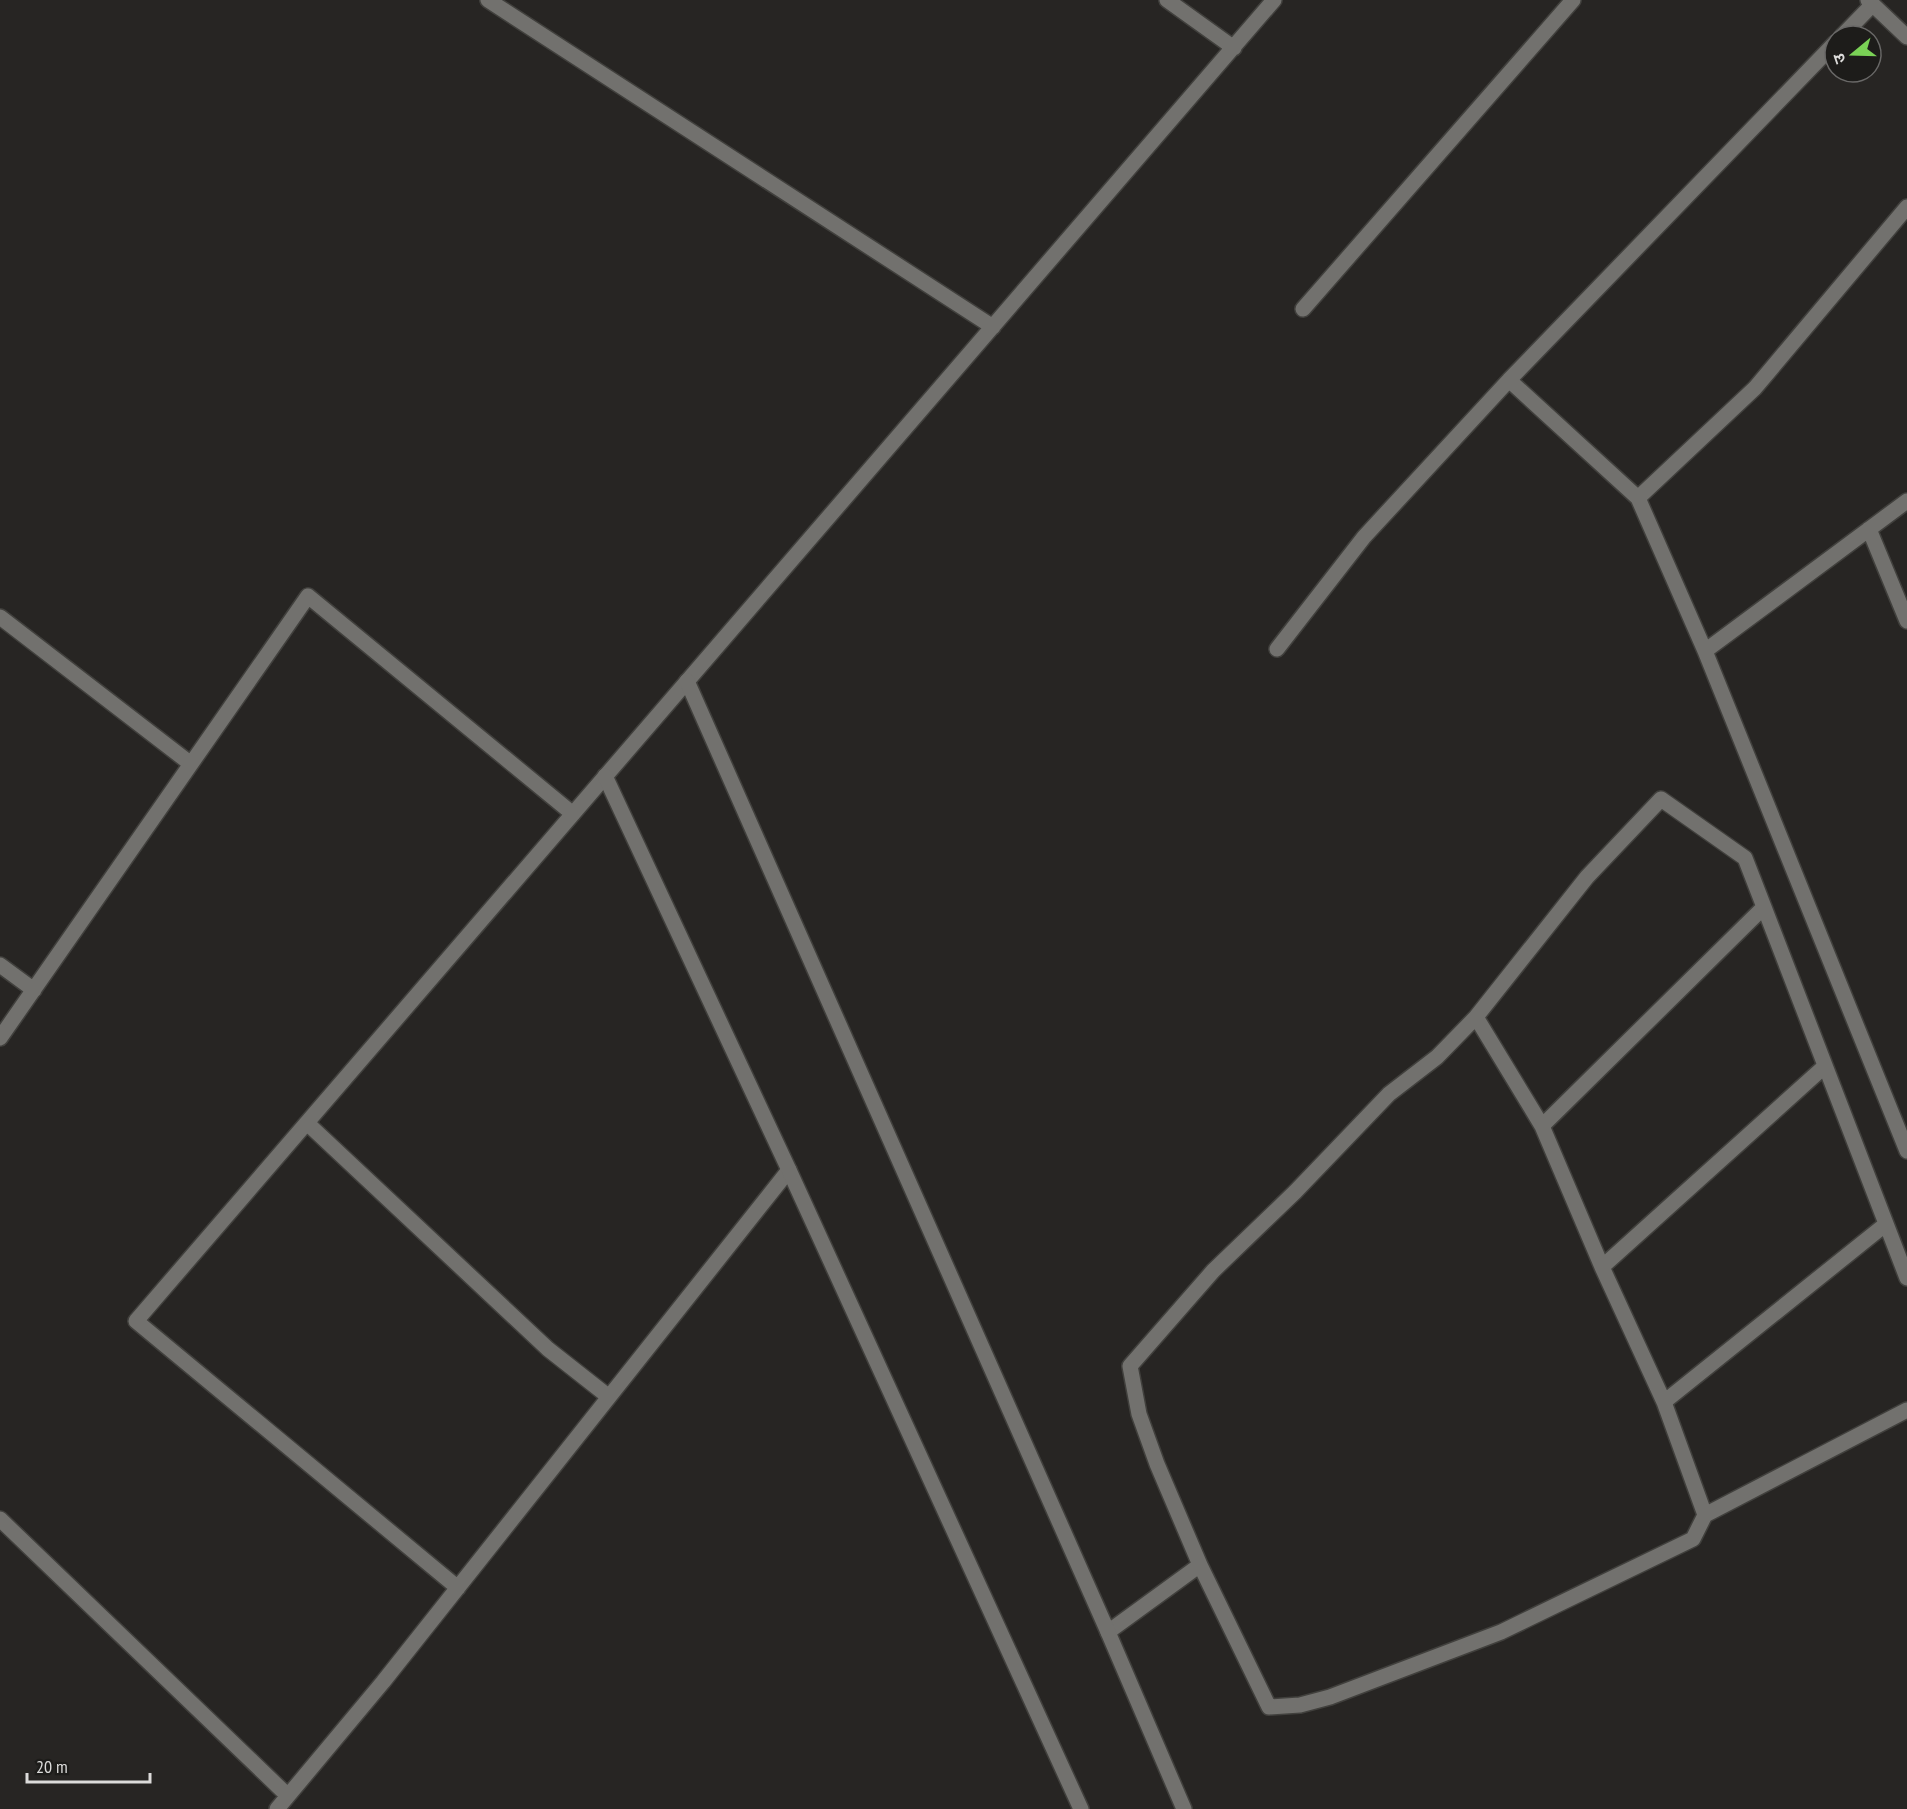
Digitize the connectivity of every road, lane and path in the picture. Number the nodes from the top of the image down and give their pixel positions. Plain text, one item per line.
1 (488, 0) edge
2 (1167, 0) edge
3 (1274, 0) edge
4 (1573, 0) edge
5 (1870, 2) edge
6 (1852, 24) edge
7 (1907, 37) edge
8 (1234, 48) junction
9 (1823, 55) edge
10 (1907, 207) edge
11 (1303, 309) dead end
12 (993, 327) junction
13 (1509, 380) junction
14 (1638, 498) junction
15 (1907, 501) edge
16 (1869, 529) junction
17 (0, 617) edge
18 (1907, 621) edge
19 (1277, 649) dead end
20 (1705, 651) junction
21 (687, 681) junction
22 (191, 764) junction
23 (605, 776) junction
24 (573, 814) junction
25 (1764, 907) junction
26 (0, 965) edge
27 (34, 990) junction
28 (1476, 1017) junction
29 (0, 1038) edge
30 (1825, 1066) junction
31 (307, 1123) junction
32 (1542, 1126) junction
33 (1907, 1151) edge
34 (789, 1170) junction
35 (1886, 1224) junction
36 (1602, 1267) junction
37 (1907, 1278) edge
38 (609, 1397) junction
39 (1664, 1402) junction
40 (1907, 1410) edge
41 (1705, 1515) junction
42 (0, 1519) edge
43 (1200, 1565) junction
44 (458, 1588) junction
45 (1108, 1632) junction
46 (287, 1795) junction
47 (277, 1809) edge
48 (1081, 1809) edge
49 (1184, 1809) edge

1 - 12 street
2 - 8 street
3 - 8 street
4 - 11 street
5 - 6 street
5 - 7 street
8 - 12 street
9 - 13 street
10 - 14 street
12 - 21 street
13 - 14 street
13 - 19 street
14 - 20 street
15 - 16 street
16 - 18 street
16 - 20 street
17 - 22 street
20 - 33 street
21 - 23 street
21 - 45 street
22 - 24 street
22 - 27 street
23 - 24 street
23 - 34 street
24 - 31 street
25 - 28 street
25 - 30 street
25 - 32 street
26 - 27 street
27 - 29 street
28 - 32 street
28 - 43 street
30 - 35 street
30 - 36 street
31 - 38 street
31 - 44 street
32 - 36 street
34 - 38 street
34 - 48 street
35 - 37 street
35 - 39 street
36 - 39 street
38 - 44 street
39 - 41 street
40 - 41 street
41 - 43 street
42 - 46 street
43 - 45 street
44 - 46 street
45 - 49 street
46 - 47 street

